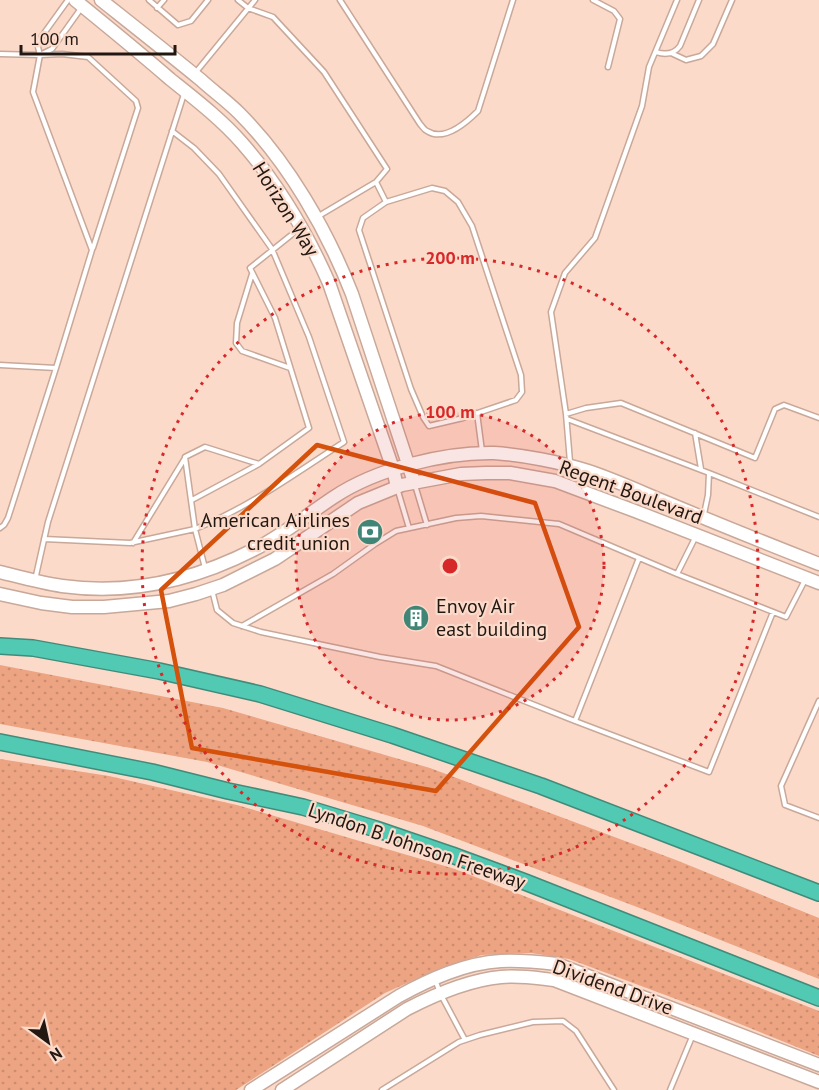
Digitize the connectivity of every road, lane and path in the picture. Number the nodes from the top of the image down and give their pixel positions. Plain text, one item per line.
1 (68, 0) edge
2 (101, 0) edge
3 (149, 0) edge
4 (164, 0) edge
5 (208, 0) edge
6 (238, 0) edge
7 (255, 0) edge
8 (340, 0) edge
9 (513, 0) edge
10 (593, 0) edge
11 (677, 0) edge
12 (699, 0) edge
13 (732, 0) edge
14 (81, 2) edge
15 (158, 8) junction
16 (248, 8) junction
17 (656, 51) junction
18 (671, 53) junction
19 (0, 54) edge
20 (40, 55) junction
21 (608, 67) dead end
22 (194, 75) junction
23 (185, 91) junction
24 (172, 131) junction
25 (376, 182) junction
26 (386, 202) junction
27 (316, 217) junction
28 (301, 228) junction
29 (272, 249) junction
30 (92, 250) junction
31 (252, 273) junction
32 (0, 364) edge
33 (56, 368) junction
34 (290, 368) junction
35 (477, 413) junction
36 (566, 417) junction
37 (819, 418) edge
38 (695, 433) junction
39 (482, 454) junction
40 (185, 457) junction
41 (259, 464) junction
42 (407, 465) junction
43 (570, 467) junction
44 (393, 469) junction
45 (701, 470) junction
46 (709, 473) junction
47 (414, 482) junction
48 (397, 487) junction
49 (192, 500) junction
50 (819, 517) edge
51 (703, 518) junction
52 (427, 525) junction
53 (0, 528) edge
54 (409, 528) junction
55 (195, 529) junction
56 (697, 535) junction
57 (44, 539) junction
58 (133, 543) junction
59 (639, 558) junction
60 (819, 564) edge
61 (206, 571) junction
62 (0, 572) edge
63 (677, 574) junction
64 (806, 579) junction
65 (35, 580) junction
66 (819, 584) edge
67 (212, 589) junction
68 (0, 594) edge
69 (773, 612) junction
70 (242, 626) junction
71 (0, 646) edge
72 (819, 701) edge
73 (574, 721) junction
74 (3, 743) edge
75 (819, 818) edge
76 (819, 893) edge
77 (434, 978) junction
78 (440, 993) junction
79 (819, 998) edge
80 (699, 1019) junction
81 (693, 1034) junction
82 (465, 1040) junction
83 (819, 1065) edge
84 (819, 1082) edge
85 (251, 1090) edge
86 (282, 1090) edge
87 (382, 1090) edge
88 (614, 1090) edge
89 (670, 1090) edge

1 - 20 lane
2 - 22 street, Horizon Way
3 - 15 lane
4 - 15 lane
5 - 15 lane
6 - 16 lane
7 - 16 lane
8 - 9 lane
10 - 21 lane
11 - 17 lane
12 - 18 lane
13 - 18 lane
14 - 20 lane
14 - 23 street, Horizon Way
16 - 22 lane
16 - 25 lane
17 - 18 lane
17 - 36 lane
19 - 20 lane
20 - 30 lane
20 - 30 lane
22 - 27 street, Horizon Way
23 - 24 lane
23 - 28 street, Horizon Way
24 - 29 lane
24 - 57 lane
25 - 26 lane
25 - 27 lane
26 - 35 lane
26 - 35 lane
27 - 28 street
27 - 42 street, Horizon Way
28 - 29 lane
28 - 44 street, Horizon Way
29 - 31 lane
29 - 55 lane
30 - 33 lane
31 - 34 lane
31 - 34 lane
32 - 33 lane
33 - 53 lane
34 - 41 lane
35 - 39 lane
36 - 38 lane
36 - 43 lane
36 - 45 lane
37 - 38 lane
38 - 45 lane
39 - 42 street, Regent Boulevard
39 - 43 street, Regent Boulevard
40 - 41 lane
40 - 49 lane
40 - 58 lane
41 - 49 lane
42 - 44 street, Regent Boulevard
42 - 47 street, Horizon Way
43 - 51 street, Regent Boulevard
44 - 48 street, Horizon Way
44 - 61 street, Regent Boulevard
45 - 46 lane
46 - 50 lane
46 - 51 lane
47 - 48 street, Regent Boulevard
47 - 52 lane
47 - 56 street, Regent Boulevard
48 - 54 lane
48 - 67 street, Regent Boulevard
49 - 55 lane
51 - 60 street, Regent Boulevard
52 - 54 lane
52 - 59 lane
54 - 70 lane
55 - 58 lane
55 - 61 lane
56 - 63 lane
56 - 64 street, Regent Boulevard
57 - 58 lane
57 - 65 lane
59 - 63 lane
59 - 73 lane
61 - 65 street, Regent Boulevard
62 - 65 street, Regent Boulevard
63 - 69 lane
64 - 66 street, Regent Boulevard
64 - 69 lane
67 - 68 street, Regent Boulevard
67 - 70 lane
69 - 73 lane
70 - 73 lane
71 - 76 highway
72 - 75 lane
74 - 79 highway, Lyndon B Johnson Freeway
77 - 78 lane
77 - 80 street, Dividend Drive
77 - 85 street, Dividend Drive
78 - 81 street, Dividend Drive
78 - 82 lane
78 - 86 street, Dividend Drive
80 - 81 street
80 - 83 street, Dividend Drive
81 - 84 street, Dividend Drive
81 - 89 lane
82 - 87 lane
82 - 88 lane

